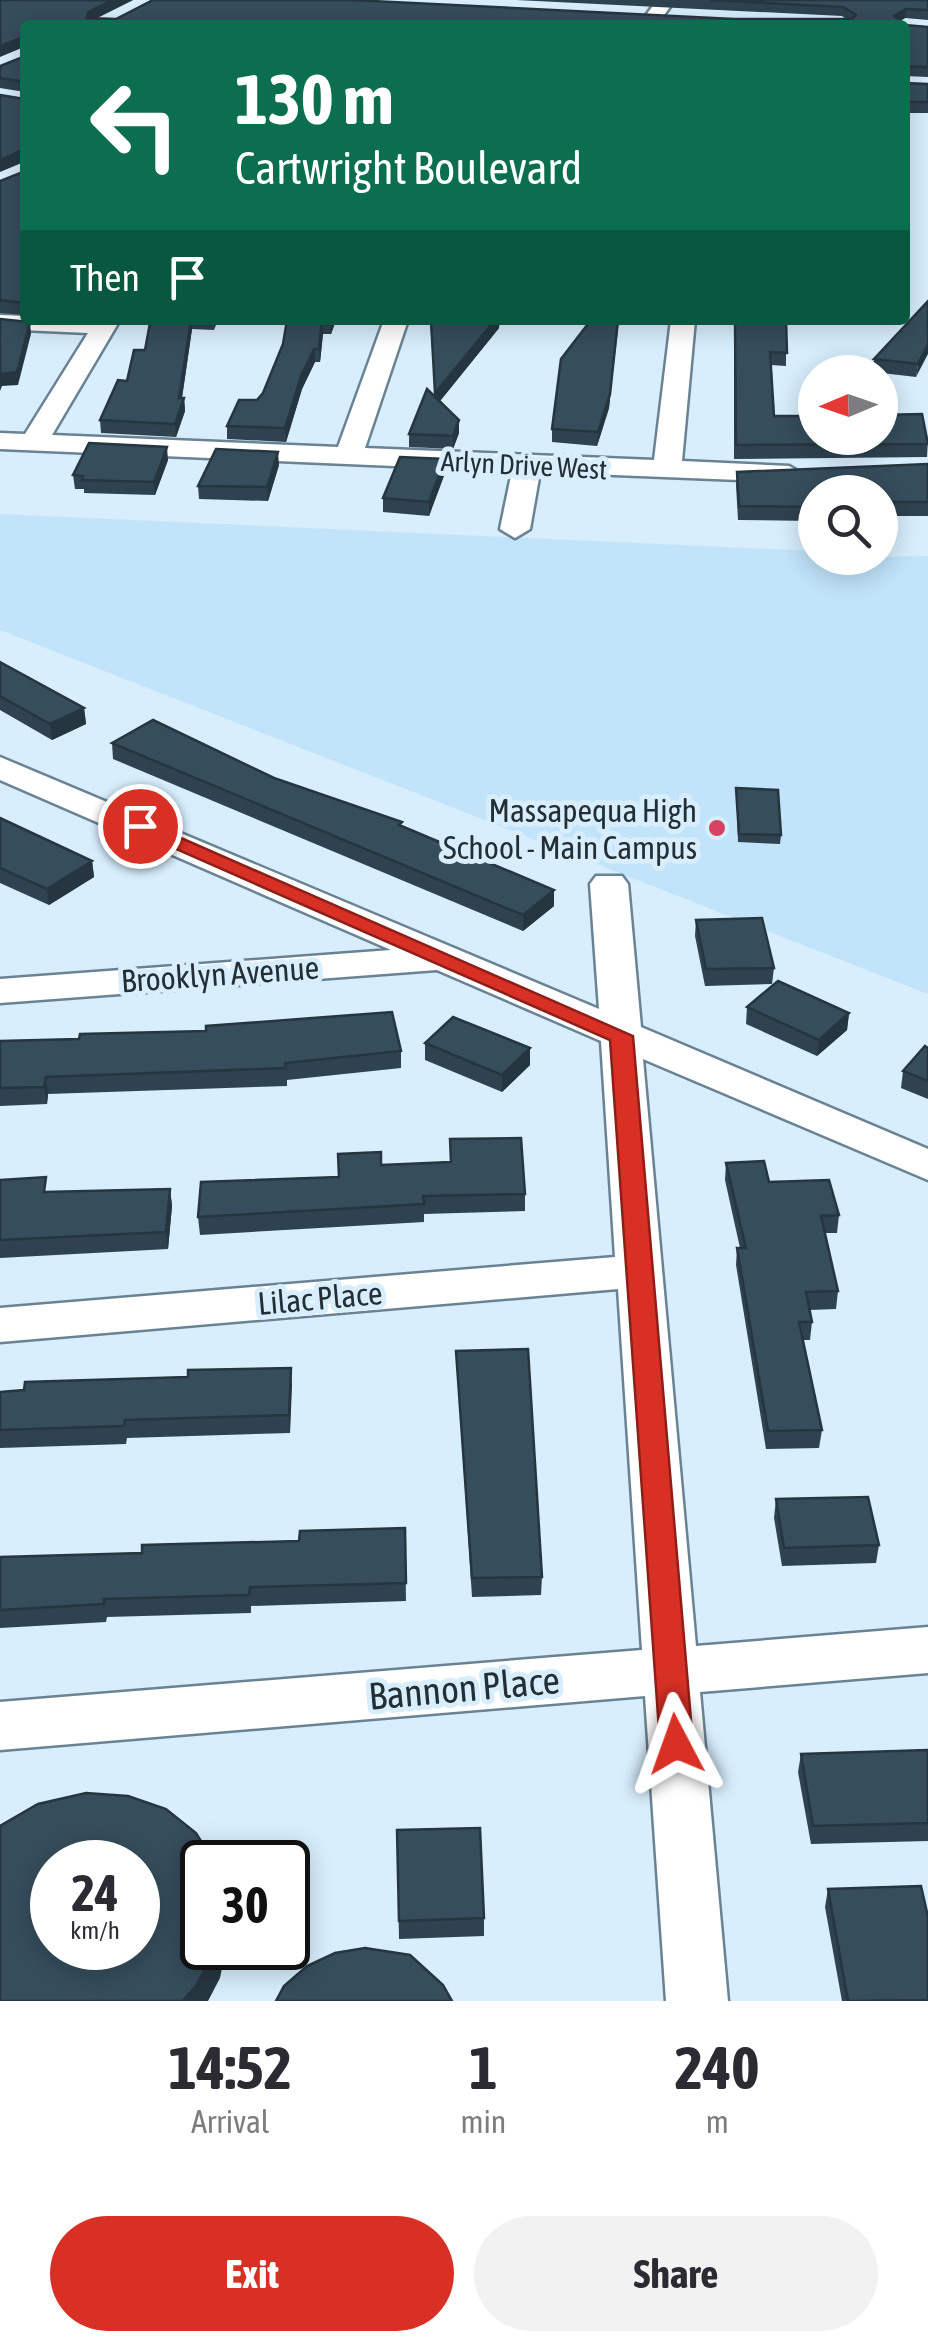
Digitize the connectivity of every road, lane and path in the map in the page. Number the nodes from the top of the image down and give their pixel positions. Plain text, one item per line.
1 (666, 0) edge
2 (628, 18) edge
3 (105, 325) edge
4 (394, 325) edge
5 (682, 325) edge
6 (0, 441) edge
7 (34, 442) junction
8 (348, 456) junction
9 (527, 466) junction
10 (667, 471) junction
11 (814, 472) edge
12 (515, 529) dead end
13 (0, 767) edge
14 (610, 884) dead end
15 (440, 958) junction
16 (0, 991) edge
17 (621, 1036) junction
18 (928, 1166) edge
19 (640, 1271) junction
20 (0, 1325) edge
21 (928, 1650) edge
22 (671, 1671) junction
23 (0, 1726) edge
24 (696, 2001) edge

1 - 2 street
3 - 7 street
4 - 8 street
5 - 10 street
6 - 7 street, Arlyn Drive West
7 - 8 street, Arlyn Drive West
8 - 9 street, Arlyn Drive West
9 - 10 street, Arlyn Drive West
9 - 12 street
10 - 11 street, Arlyn Drive West
13 - 15 street
14 - 17 street
15 - 16 street, Brooklyn Avenue
15 - 17 street
17 - 18 street
17 - 19 street
19 - 20 street, Lilac Place
19 - 22 street
21 - 22 street, Bannon Place
22 - 23 street, Bannon Place
22 - 24 street

